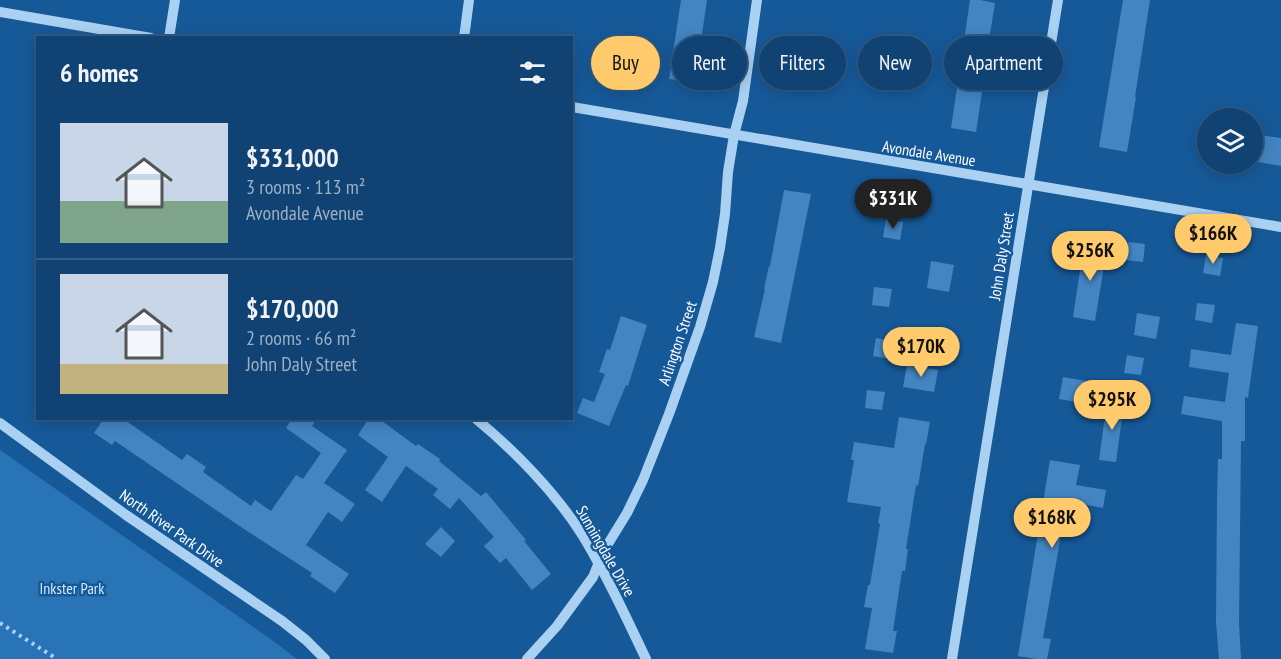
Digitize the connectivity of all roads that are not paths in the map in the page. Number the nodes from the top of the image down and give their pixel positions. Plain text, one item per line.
1 (175, 0) edge
2 (469, 0) edge
3 (757, 0) edge
4 (1058, 0) edge
5 (0, 12) edge
6 (140, 36) edge
7 (169, 36) edge
8 (464, 36) edge
9 (573, 107) edge
10 (734, 135) junction
11 (1028, 184) junction
12 (1281, 227) edge
13 (477, 420) edge
14 (0, 423) edge
15 (598, 564) junction
16 (325, 659) edge
17 (527, 659) edge
18 (646, 659) edge
19 (952, 659) edge

1 - 7 street
2 - 8 street
3 - 10 street, Arlington Street
4 - 11 street, John Daly Street
5 - 6 street
9 - 10 street, Avondale Avenue
10 - 11 street, Avondale Avenue
10 - 15 street, Arlington Street
11 - 12 street, Avondale Avenue
11 - 19 street, John Daly Street
13 - 15 street, Sunningdale Drive
14 - 16 street, North River Park Drive
15 - 17 street, Arlington Street
15 - 18 street, Sunningdale Drive

